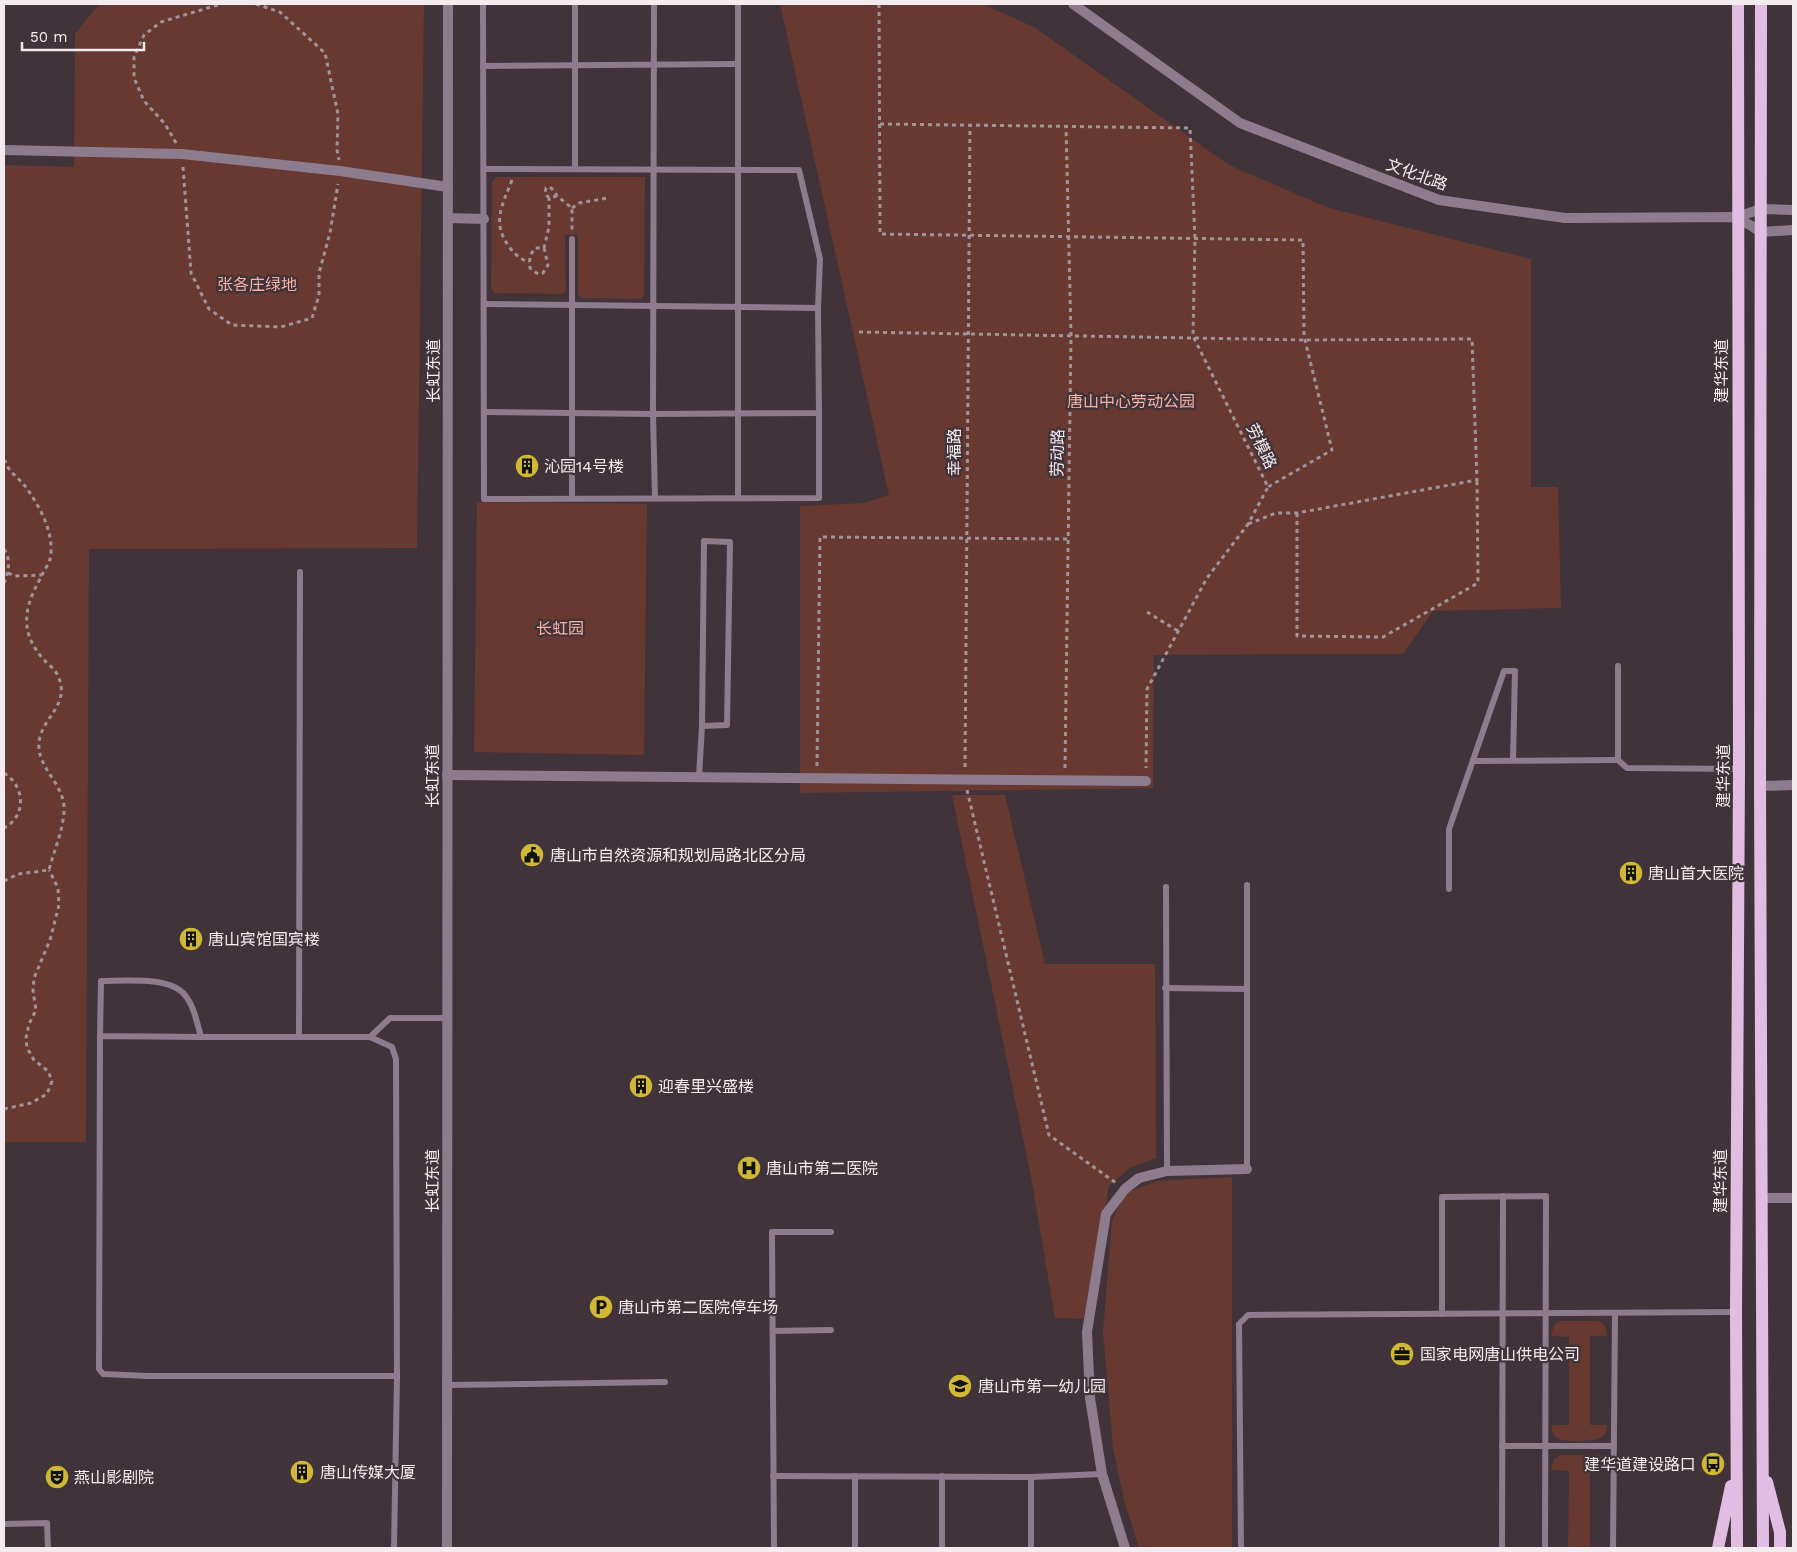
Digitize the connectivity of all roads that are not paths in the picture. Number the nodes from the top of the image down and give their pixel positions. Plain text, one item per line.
1 (448, 4) edge
2 (483, 4) edge
3 (575, 4) edge
4 (654, 4) edge
5 (738, 4) edge
6 (1072, 4) edge
7 (1738, 4) edge
8 (1760, 4) edge
9 (738, 64) junction
10 (575, 65) junction
11 (654, 65) junction
12 (483, 66) junction
13 (4, 150) edge
14 (484, 169) junction
15 (575, 169) junction
16 (654, 169) junction
17 (738, 169) junction
18 (448, 187) junction
19 (1761, 209) junction
20 (1793, 210) edge
21 (1737, 217) junction
22 (448, 218) junction
23 (484, 218) junction
24 (1793, 230) edge
25 (1761, 232) junction
26 (572, 239) road end
27 (484, 304) junction
28 (572, 306) junction
29 (654, 307) junction
30 (738, 307) junction
31 (818, 308) junction
32 (484, 412) junction
33 (572, 412) junction
34 (738, 413) junction
35 (819, 413) junction
36 (653, 414) junction
37 (572, 498) junction
38 (655, 498) junction
39 (738, 498) junction
40 (300, 572) dead end
41 (1618, 666) dead end
42 (702, 726) junction
43 (1513, 760) junction
44 (1618, 760) junction
45 (1473, 762) junction
46 (1739, 769) junction
47 (447, 775) junction
48 (699, 777) junction
49 (1146, 781) road end
50 (1793, 785) edge
51 (1760, 786) junction
52 (1247, 885) dead end
53 (1166, 887) dead end
54 (1449, 889) dead end
55 (1165, 988) junction
56 (1246, 989) junction
57 (447, 1018) junction
58 (100, 1036) junction
59 (201, 1037) junction
60 (299, 1037) junction
61 (370, 1037) junction
62 (1246, 1169) joint
63 (1167, 1170) junction
64 (1504, 1196) junction
65 (1763, 1198) junction
66 (1793, 1198) edge
67 (831, 1232) dead end
68 (1736, 1312) junction
69 (1615, 1313) junction
70 (1442, 1314) junction
71 (831, 1330) dead end
72 (773, 1331) junction
73 (397, 1376) junction
74 (665, 1382) dead end
75 (447, 1385) junction
76 (1502, 1446) junction
77 (1614, 1446) junction
78 (1736, 1462) junction
79 (1762, 1462) junction
80 (1102, 1474) junction
81 (773, 1476) junction
82 (855, 1476) junction
83 (942, 1476) junction
84 (1031, 1477) junction
85 (4, 1524) edge
86 (48, 1548) edge
87 (394, 1548) edge
88 (446, 1548) edge
89 (774, 1548) edge
90 (855, 1548) edge
91 (942, 1548) edge
92 (1031, 1548) edge
93 (1125, 1548) edge
94 (1241, 1548) edge
95 (1502, 1548) edge
96 (1545, 1548) edge
97 (1613, 1548) edge
98 (1718, 1548) edge
99 (1737, 1548) edge
100 (1763, 1548) edge
101 (1780, 1548) edge

1 - 18 street, 长虹东道
2 - 12 lane
3 - 10 lane
4 - 11 lane
5 - 9 lane
6 - 21 street, 文化北路
7 - 21 main road, 建华东道
8 - 19 main road
9 - 11 lane
9 - 17 lane
10 - 11 lane
10 - 12 lane
10 - 15 lane
11 - 16 lane
12 - 14 lane
13 - 18 street
14 - 15 lane
14 - 23 lane
15 - 16 lane
16 - 17 lane
16 - 29 lane
17 - 30 lane
17 - 31 lane
18 - 22 street, 长虹东道
19 - 20 street
19 - 21 street
19 - 25 main road
21 - 25 street
21 - 46 main road, 建华东道
22 - 23 street
22 - 47 street, 长虹东道
23 - 27 lane
24 - 25 street
25 - 51 main road
26 - 28 lane
27 - 28 lane
27 - 32 lane
28 - 29 lane
28 - 33 lane
29 - 30 lane
29 - 36 lane
30 - 31 lane
30 - 34 lane
31 - 35 lane
32 - 33 lane
32 - 37 lane
33 - 36 lane
33 - 37 lane
34 - 35 lane
34 - 36 lane
34 - 39 lane
35 - 39 lane
36 - 38 lane
37 - 38 lane
38 - 39 lane
40 - 60 lane
41 - 44 lane
42 - 42 lane
42 - 48 lane
43 - 44 lane
43 - 45 lane
43 - 45 lane
44 - 46 lane
45 - 54 lane
46 - 68 main road, 建华东道
47 - 48 street
47 - 57 street, 长虹东道
48 - 49 street
50 - 51 street
51 - 65 main road
52 - 56 lane
53 - 55 lane
55 - 56 lane
55 - 63 lane
56 - 62 lane
57 - 61 lane
57 - 75 street, 长虹东道
58 - 59 lane
58 - 59 lane
58 - 73 lane
59 - 60 lane
60 - 61 lane
61 - 73 lane
62 - 63 street
63 - 80 street
64 - 70 lane
64 - 76 lane
64 - 96 lane
65 - 66 street
65 - 79 main road
67 - 72 lane
68 - 69 lane
68 - 78 main road, 建华东道
69 - 70 lane
69 - 77 lane
70 - 94 lane
71 - 72 lane
72 - 81 lane
73 - 87 lane
74 - 75 lane
75 - 88 street, 长虹东道
76 - 77 lane
76 - 95 lane
77 - 97 lane
78 - 98 main road
78 - 99 main road, 建华东道
79 - 100 main road
79 - 101 main road
80 - 84 lane
80 - 93 street
81 - 82 lane
81 - 89 lane
82 - 83 lane
82 - 90 lane
83 - 84 lane
83 - 91 lane
84 - 92 lane
85 - 86 lane

